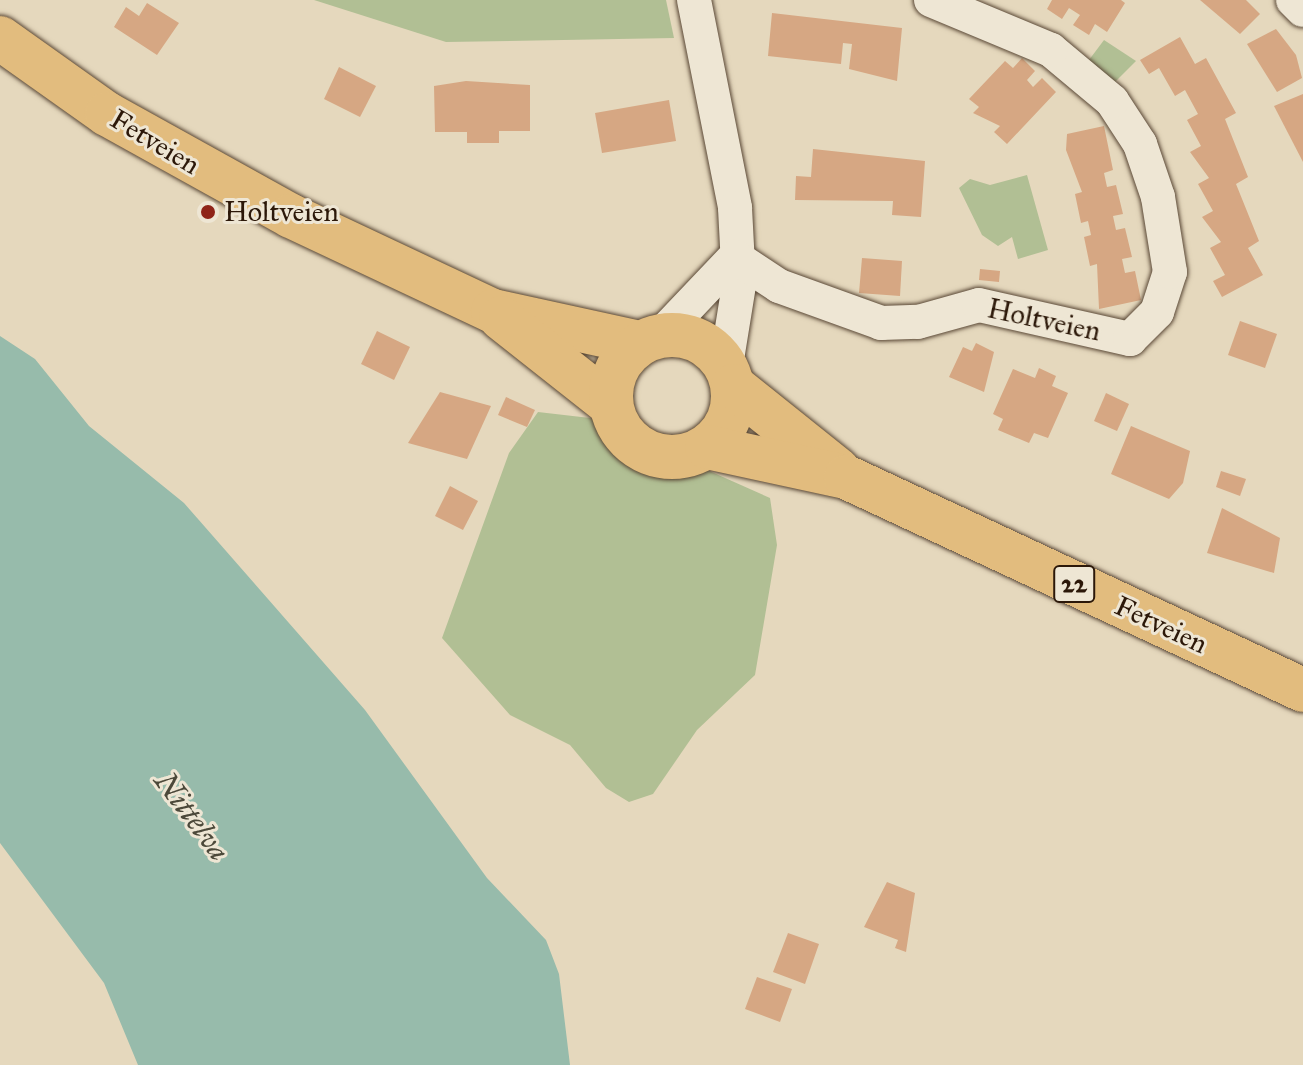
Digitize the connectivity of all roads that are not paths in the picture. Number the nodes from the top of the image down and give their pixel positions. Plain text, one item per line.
1 (694, 0) edge
2 (931, 0) edge
3 (1293, 0) edge
4 (1303, 10) edge
5 (0, 38) edge
6 (735, 257) junction
7 (493, 311) junction
8 (650, 339) junction
9 (729, 375) junction
10 (611, 405) junction
11 (707, 447) junction
12 (846, 477) junction
13 (1303, 690) edge

1 - 6 street
2 - 6 street, Holtveien
3 - 4 street
5 - 7 highway, Fetveien / 22
6 - 8 street
6 - 9 street
7 - 8 highway, Fetveien / 22
7 - 10 highway, Fetveien / 22
8 - 9 highway, 22
8 - 10 highway
9 - 11 highway
9 - 12 highway, Fetveien / 22
10 - 11 highway, 22
11 - 12 highway, Fetveien / 22
12 - 13 highway, Fetveien / 22

